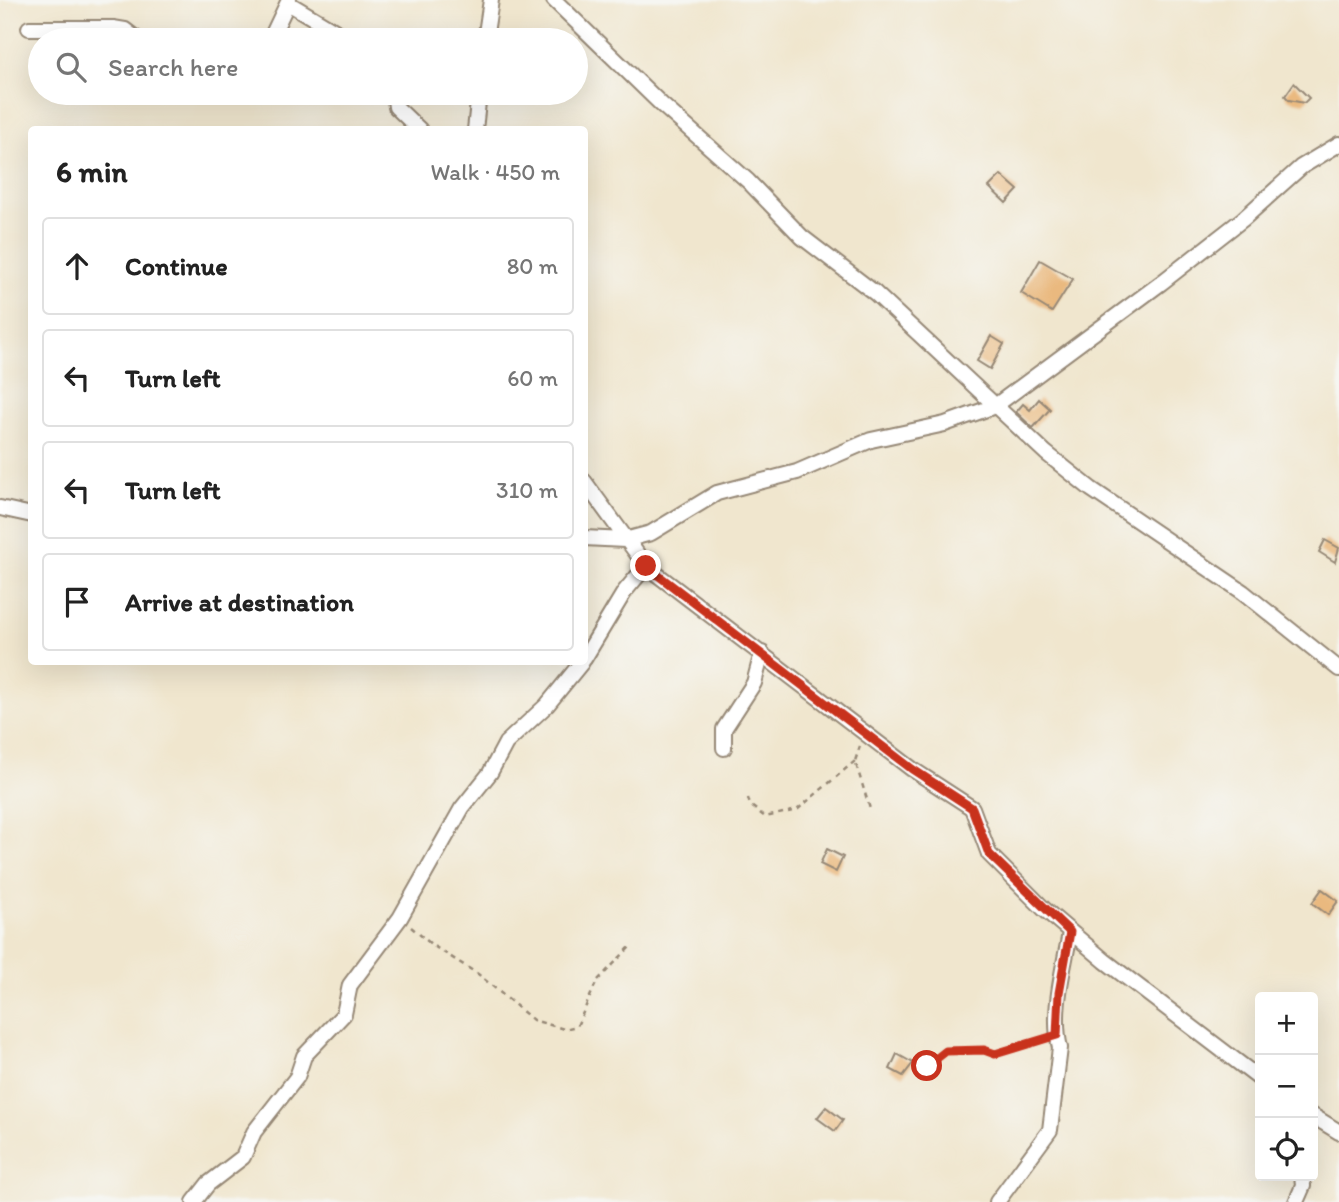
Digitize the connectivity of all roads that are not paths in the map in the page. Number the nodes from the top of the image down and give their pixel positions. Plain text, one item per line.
1 (491, 0) edge
2 (554, 0) edge
3 (288, 1) edge
4 (29, 28) dead end
5 (113, 28) edge
6 (276, 28) edge
7 (331, 28) edge
8 (487, 28) edge
9 (583, 28) edge
10 (588, 33) edge
11 (396, 105) edge
12 (478, 105) edge
13 (416, 126) edge
14 (475, 126) edge
15 (1339, 144) edge
16 (995, 406) junction
17 (588, 487) edge
18 (0, 508) edge
19 (28, 514) edge
20 (588, 538) edge
21 (625, 540) junction
22 (646, 566) junction
23 (588, 652) edge
24 (762, 653) junction
25 (579, 665) edge
26 (1339, 669) edge
27 (724, 748) dead end
28 (1070, 932) junction
29 (1255, 1075) edge
30 (1316, 1118) edge
31 (1339, 1132) edge
32 (1302, 1181) edge
33 (194, 1202) edge
34 (996, 1202) edge
35 (1296, 1202) edge

1 - 8 street
2 - 9 street
3 - 6 street
3 - 7 street
4 - 5 street
10 - 16 street
11 - 13 street
12 - 14 street
15 - 16 street
16 - 21 street
16 - 26 street
17 - 21 street
18 - 19 street
20 - 21 street
21 - 22 street
22 - 23 street
22 - 24 street
24 - 27 street
24 - 28 street
25 - 33 street
28 - 29 street
28 - 34 street
30 - 31 street
32 - 35 street

